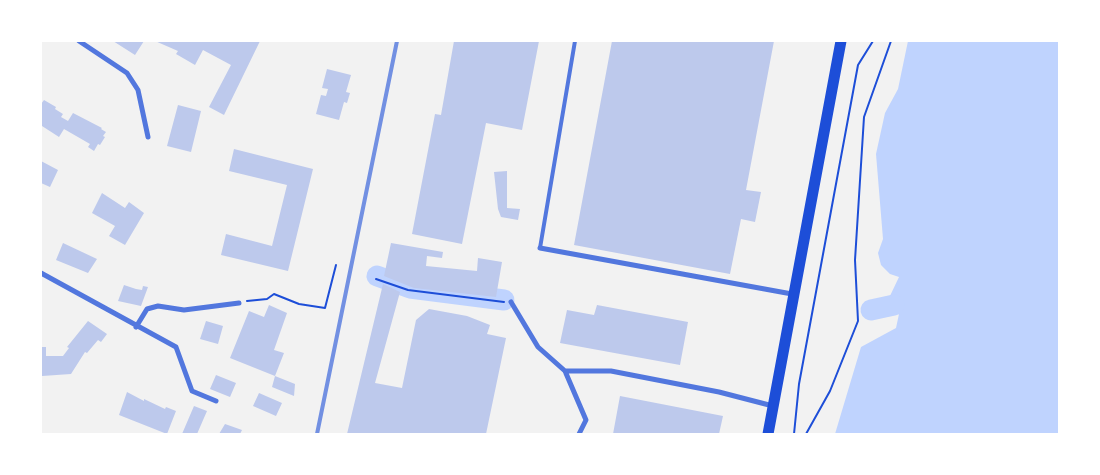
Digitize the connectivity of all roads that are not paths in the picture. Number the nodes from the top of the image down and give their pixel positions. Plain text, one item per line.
1 (79, 41) edge
2 (575, 41) edge
3 (841, 41) edge
4 (148, 137) dead end
5 (540, 248) joint
6 (41, 273) edge
7 (792, 294) junction
8 (511, 302) road end
9 (239, 303) road end
10 (136, 327) junction
11 (565, 371) junction
12 (216, 401) dead end
13 (773, 406) junction
14 (579, 434) edge
15 (768, 434) edge

1 - 4 street
2 - 5 lane
3 - 7 main road
5 - 7 street
6 - 10 street
7 - 13 main road
8 - 11 street
9 - 10 street
10 - 12 street
11 - 13 street
11 - 14 street
13 - 15 main road

